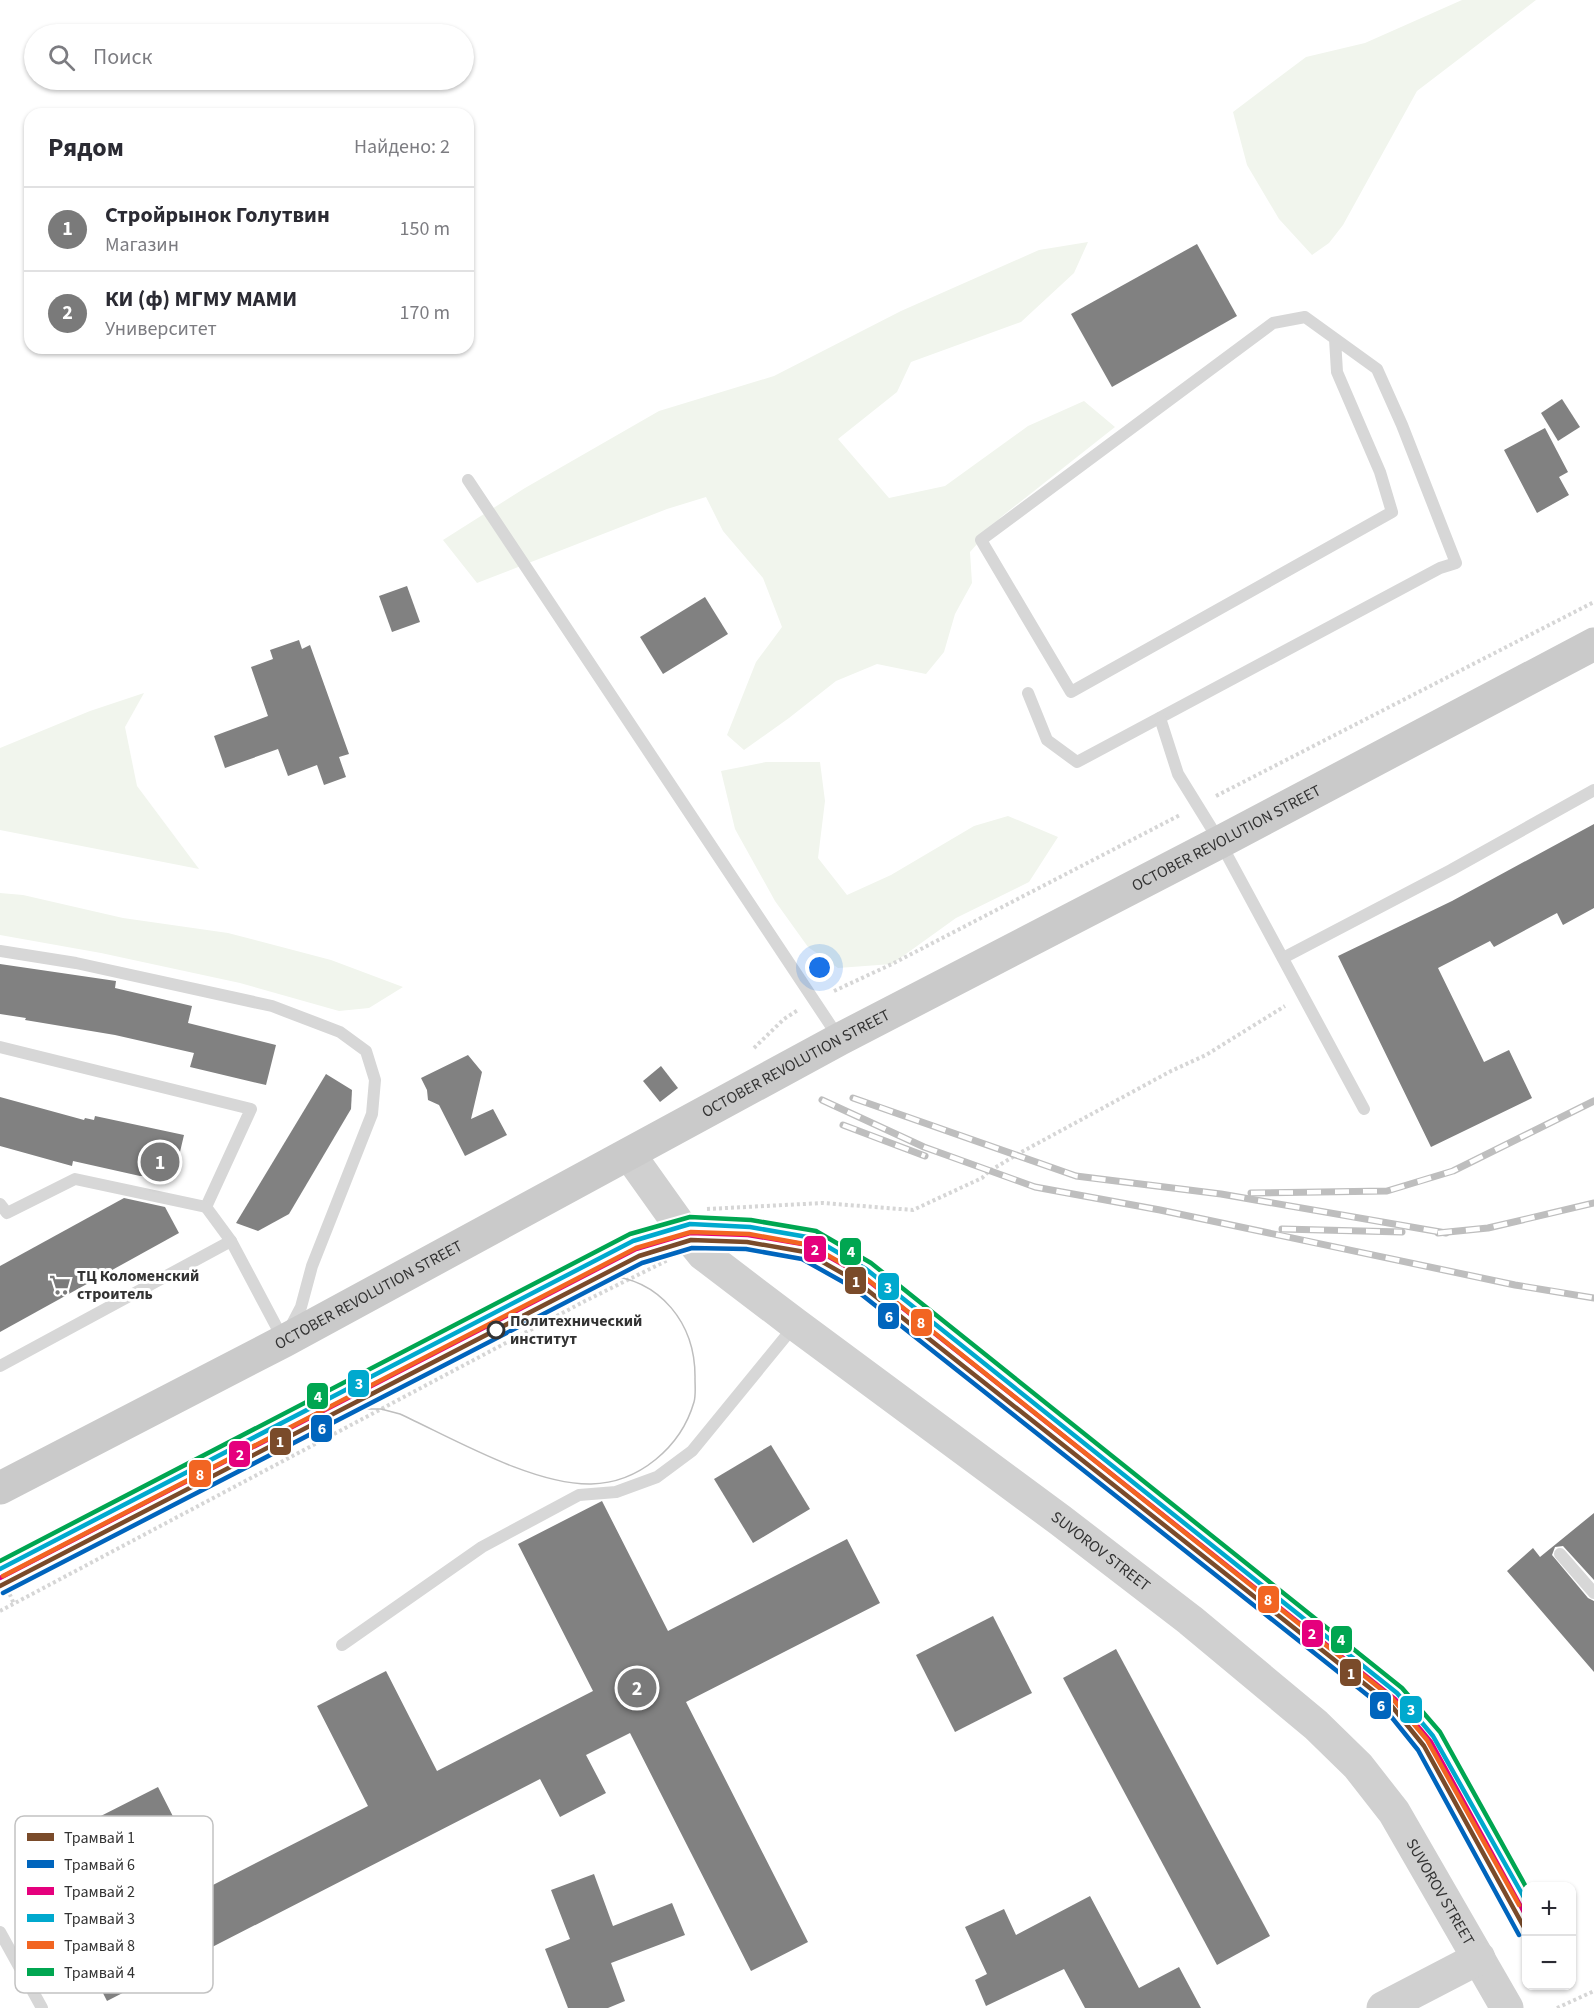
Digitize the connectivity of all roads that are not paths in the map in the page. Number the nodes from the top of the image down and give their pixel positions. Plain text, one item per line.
1 (1335, 339) junction
2 (468, 480) dead end
3 (1594, 644) edge
4 (1028, 693) dead end
5 (1160, 718) junction
6 (1594, 790) edge
7 (1220, 842) junction
8 (0, 951) edge
9 (1283, 958) junction
10 (840, 1039) junction
11 (0, 1047) edge
12 (1364, 1109) dead end
13 (629, 1154) junction
14 (0, 1204) edge
15 (206, 1207) junction
16 (231, 1241) junction
17 (795, 1324) junction
18 (284, 1341) junction
19 (0, 1366) edge
20 (0, 1488) edge
21 (1560, 1554) dead end
22 (1594, 1593) edge
23 (342, 1645) dead end
24 (0, 1932) edge
25 (1479, 1958) junction
26 (15, 1959) edge
27 (34, 1993) edge
28 (42, 2008) edge
29 (1383, 2008) edge
30 (1507, 2008) edge

1 - 1 lane
1 - 5 lane
2 - 10 lane
3 - 7 main road, OCTOBER REVOLUTION STREET
4 - 5 lane
5 - 7 lane
6 - 9 lane
7 - 9 lane
7 - 10 main road, OCTOBER REVOLUTION STREET
8 - 18 lane
9 - 12 lane
10 - 13 main road, OCTOBER REVOLUTION STREET
11 - 15 lane
13 - 17 street, SUVOROV STREET
13 - 18 main road, OCTOBER REVOLUTION STREET
14 - 15 lane
15 - 16 lane
16 - 18 lane
16 - 19 lane
17 - 23 lane
17 - 25 street, SUVOROV STREET
18 - 20 main road, OCTOBER REVOLUTION STREET
21 - 22 lane
24 - 26 lane
25 - 29 street
25 - 30 street, SUVOROV STREET
27 - 28 lane

